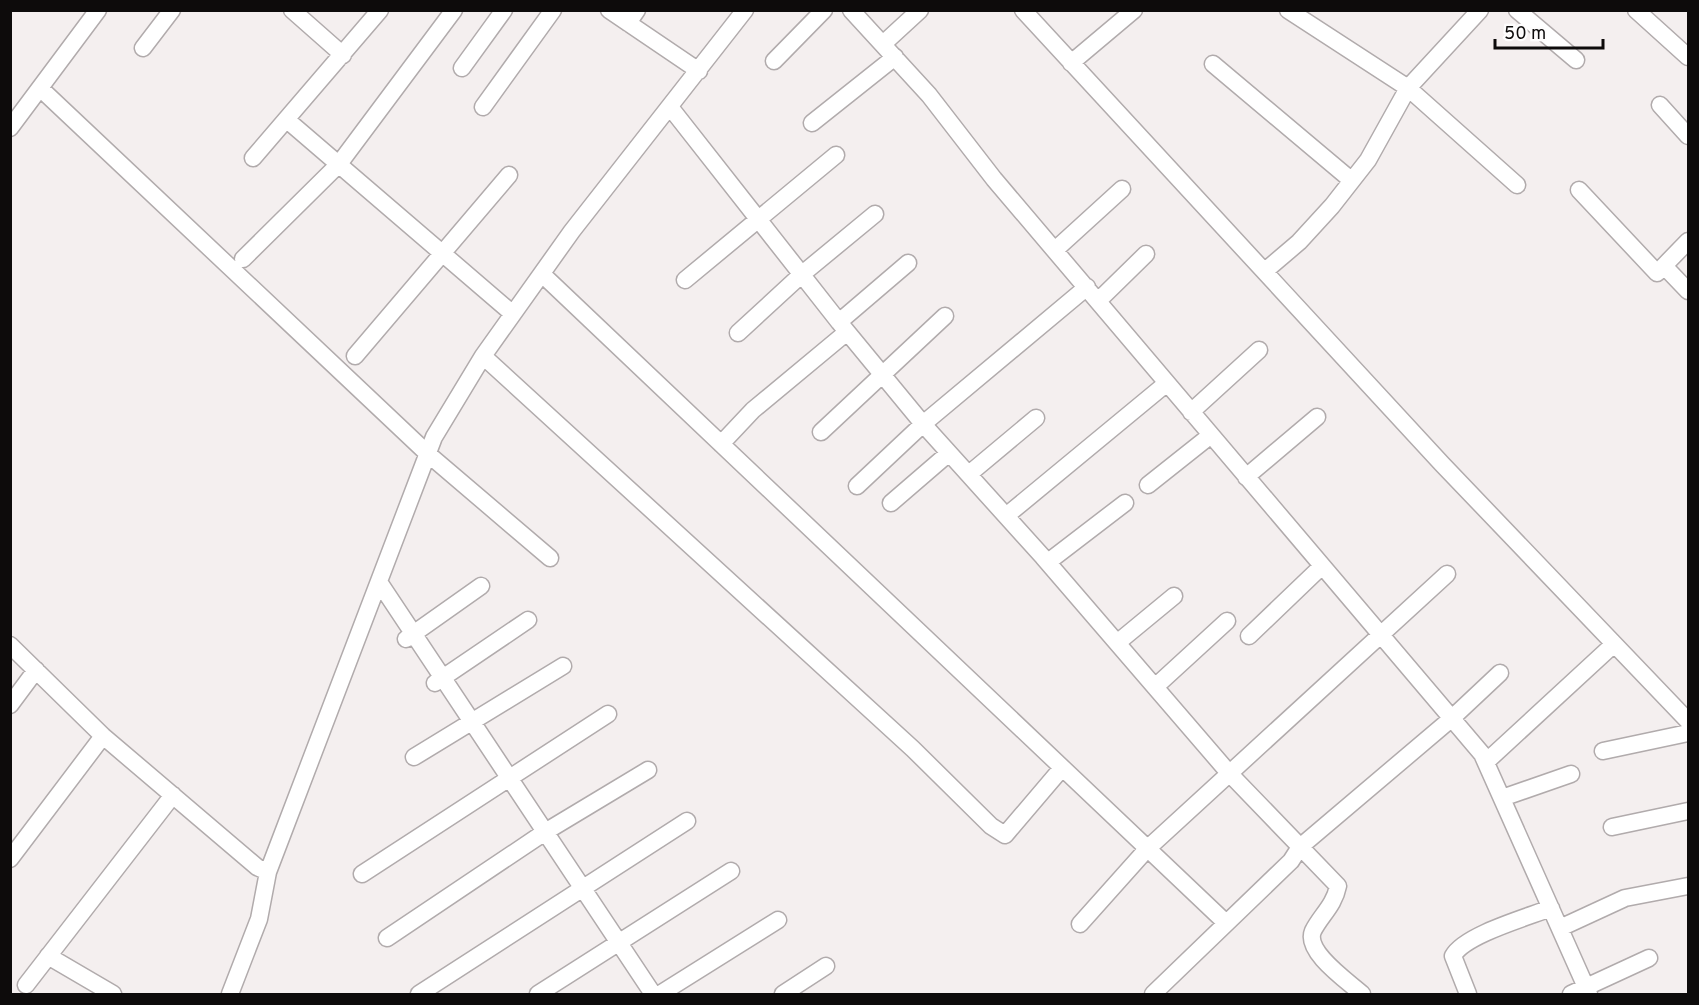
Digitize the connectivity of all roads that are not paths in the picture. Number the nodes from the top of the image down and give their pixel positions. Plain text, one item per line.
1 (98, 10) edge
2 (172, 10) edge
3 (292, 10) edge
4 (380, 10) edge
5 (454, 10) edge
6 (504, 10) edge
7 (553, 10) edge
8 (609, 10) edge
9 (745, 10) edge
10 (824, 10) edge
11 (851, 10) edge
12 (920, 10) edge
13 (1023, 10) edge
14 (1517, 10) edge
15 (1636, 10) edge
16 (1478, 11) edge
17 (1127, 13) edge
18 (1298, 13) edge
19 (633, 17) edge
20 (883, 44) junction
21 (143, 48) dead end
22 (343, 55) junction
23 (895, 57) junction
24 (1689, 57) edge
25 (1576, 60) dead end
26 (774, 61) dead end
27 (1071, 63) junction
28 (1213, 64) dead end
29 (462, 68) dead end
30 (699, 71) junction
31 (40, 88) junction
32 (1408, 88) junction
33 (1660, 105) dead end
34 (483, 106) dead end
35 (670, 107) junction
36 (287, 120) junction
37 (812, 123) dead end
38 (10, 128) edge
39 (1689, 136) edge
40 (836, 154) dead end
41 (253, 158) dead end
42 (339, 164) junction
43 (509, 175) dead end
44 (1351, 180) junction
45 (1517, 185) dead end
46 (1122, 189) dead end
47 (1579, 190) dead end
48 (875, 214) dead end
49 (758, 219) junction
50 (1689, 241) edge
51 (1055, 250) junction
52 (442, 253) junction
53 (1146, 254) dead end
54 (243, 259) dead end
55 (908, 263) dead end
56 (1665, 267) junction
57 (1265, 271) junction
58 (542, 274) junction
59 (801, 275) junction
60 (685, 280) dead end
61 (1087, 287) junction
62 (1689, 291) edge
63 (1098, 301) junction
64 (513, 314) junction
65 (945, 316) dead end
66 (843, 327) junction
67 (738, 333) dead end
68 (1259, 350) dead end
69 (355, 356) dead end
70 (483, 356) junction
71 (883, 375) junction
72 (1167, 383) junction
73 (1191, 412) junction
74 (1317, 417) dead end
75 (1036, 418) dead end
76 (923, 424) junction
77 (821, 432) dead end
78 (1211, 435) junction
79 (721, 444) junction
80 (949, 453) junction
81 (428, 454) junction
82 (969, 474) junction
83 (1246, 477) junction
84 (1148, 485) dead end
85 (857, 486) dead end
86 (891, 503) dead end
87 (1125, 503) dead end
88 (1006, 516) junction
89 (550, 558) dead end
90 (1048, 562) junction
91 (1321, 567) junction
92 (1447, 574) dead end
93 (481, 586) dead end
94 (377, 588) junction
95 (1174, 596) dead end
96 (528, 620) dead end
97 (1227, 621) dead end
98 (1249, 636) dead end
99 (409, 637) junction
100 (1380, 637) junction
101 (1117, 643) junction
102 (1614, 644) junction
103 (10, 645) edge
104 (563, 666) dead end
105 (36, 670) junction
106 (1500, 673) dead end
107 (438, 681) junction
108 (1155, 687) junction
109 (10, 705) edge
110 (608, 714) dead end
111 (1451, 719) junction
112 (1689, 721) edge
113 (468, 725) junction
114 (1689, 733) edge
115 (104, 736) junction
116 (1604, 751) dead end
117 (414, 757) dead end
118 (1486, 762) junction
119 (1062, 768) junction
120 (648, 770) dead end
121 (1229, 773) junction
122 (1571, 774) dead end
123 (504, 779) junction
124 (173, 795) junction
125 (1502, 798) junction
126 (1689, 811) edge
127 (687, 821) dead end
128 (1612, 827) dead end
129 (541, 835) junction
130 (1300, 847) junction
131 (1147, 849) junction
132 (10, 860) edge
133 (731, 871) dead end
134 (268, 872) junction
135 (362, 874) dead end
136 (1689, 886) edge
137 (578, 890) junction
138 (1551, 908) junction
139 (778, 920) dead end
140 (1225, 922) junction
141 (1080, 924) dead end
142 (1560, 928) junction
143 (387, 938) dead end
144 (615, 946) junction
145 (48, 956) junction
146 (1649, 958) dead end
147 (826, 966) dead end
148 (26, 985) dead end
149 (1582, 992) edge
150 (113, 994) edge
151 (230, 994) edge
152 (419, 994) edge
153 (537, 994) edge
154 (641, 994) edge
155 (653, 994) edge
156 (660, 994) edge
157 (783, 994) edge
158 (1153, 994) edge
159 (1362, 994) edge
160 (1468, 994) edge

1 - 31 street
2 - 21 street
3 - 22 street
4 - 22 street
5 - 42 street
6 - 29 street
7 - 34 street
8 - 19 street
9 - 30 street
10 - 26 street
11 - 20 street
12 - 20 street
13 - 27 street
14 - 25 street
15 - 24 street
16 - 32 street
17 - 27 street
18 - 32 street
19 - 30 street
20 - 23 street
22 - 36 street
23 - 37 street
23 - 51 street
27 - 57 street
28 - 44 street
30 - 35 street
31 - 38 street
31 - 81 street
32 - 44 street
32 - 45 street
33 - 39 street
35 - 49 street
35 - 58 street
36 - 41 street
36 - 42 street
40 - 49 street
42 - 52 street
42 - 54 street
43 - 52 street
44 - 57 street
46 - 51 street
47 - 56 street
48 - 59 street
49 - 59 street
49 - 60 street
50 - 56 street
51 - 61 street
52 - 64 street
52 - 69 street
53 - 63 street
55 - 66 street
56 - 62 street
57 - 102 street
58 - 64 street
58 - 79 street
59 - 66 street
59 - 67 street
61 - 63 street
61 - 76 street
63 - 72 street
64 - 70 street
65 - 71 street
66 - 71 street
66 - 79 street
68 - 73 street
70 - 81 street
70 - 119 street
71 - 76 street
71 - 77 street
72 - 73 street
72 - 88 street
73 - 78 street
74 - 83 street
75 - 82 street
76 - 80 street
76 - 85 street
78 - 83 street
78 - 84 street
79 - 119 street
80 - 82 street
80 - 86 street
81 - 89 street
81 - 94 street
82 - 88 street
83 - 91 street
87 - 90 street
88 - 90 street
90 - 101 street
91 - 98 street
91 - 100 street
92 - 100 street
93 - 99 street
94 - 99 street
94 - 134 street
95 - 101 street
96 - 107 street
97 - 108 street
99 - 107 street
100 - 111 street
100 - 121 street
101 - 108 street
102 - 112 street
102 - 118 street
103 - 105 street
104 - 113 street
105 - 109 street
105 - 115 street
106 - 111 street
107 - 113 street
108 - 121 street
110 - 123 street
111 - 118 street
111 - 130 street
113 - 117 street
113 - 123 street
114 - 116 street
115 - 124 street
115 - 132 street
118 - 125 street
119 - 131 street
120 - 129 street
121 - 130 street
121 - 131 street
122 - 125 street
123 - 129 street
123 - 135 street
124 - 134 street
124 - 145 street
125 - 138 street
126 - 128 street
127 - 137 street
129 - 137 street
129 - 143 street
130 - 140 street
130 - 159 street
131 - 140 street
131 - 141 street
133 - 144 street
134 - 151 street
136 - 142 street
137 - 144 street
137 - 152 street
138 - 142 street
138 - 160 street
139 - 156 street
140 - 158 street
142 - 149 street
144 - 153 street
144 - 154 street
144 - 155 street
145 - 148 street
145 - 150 street
146 - 149 street
147 - 157 street

